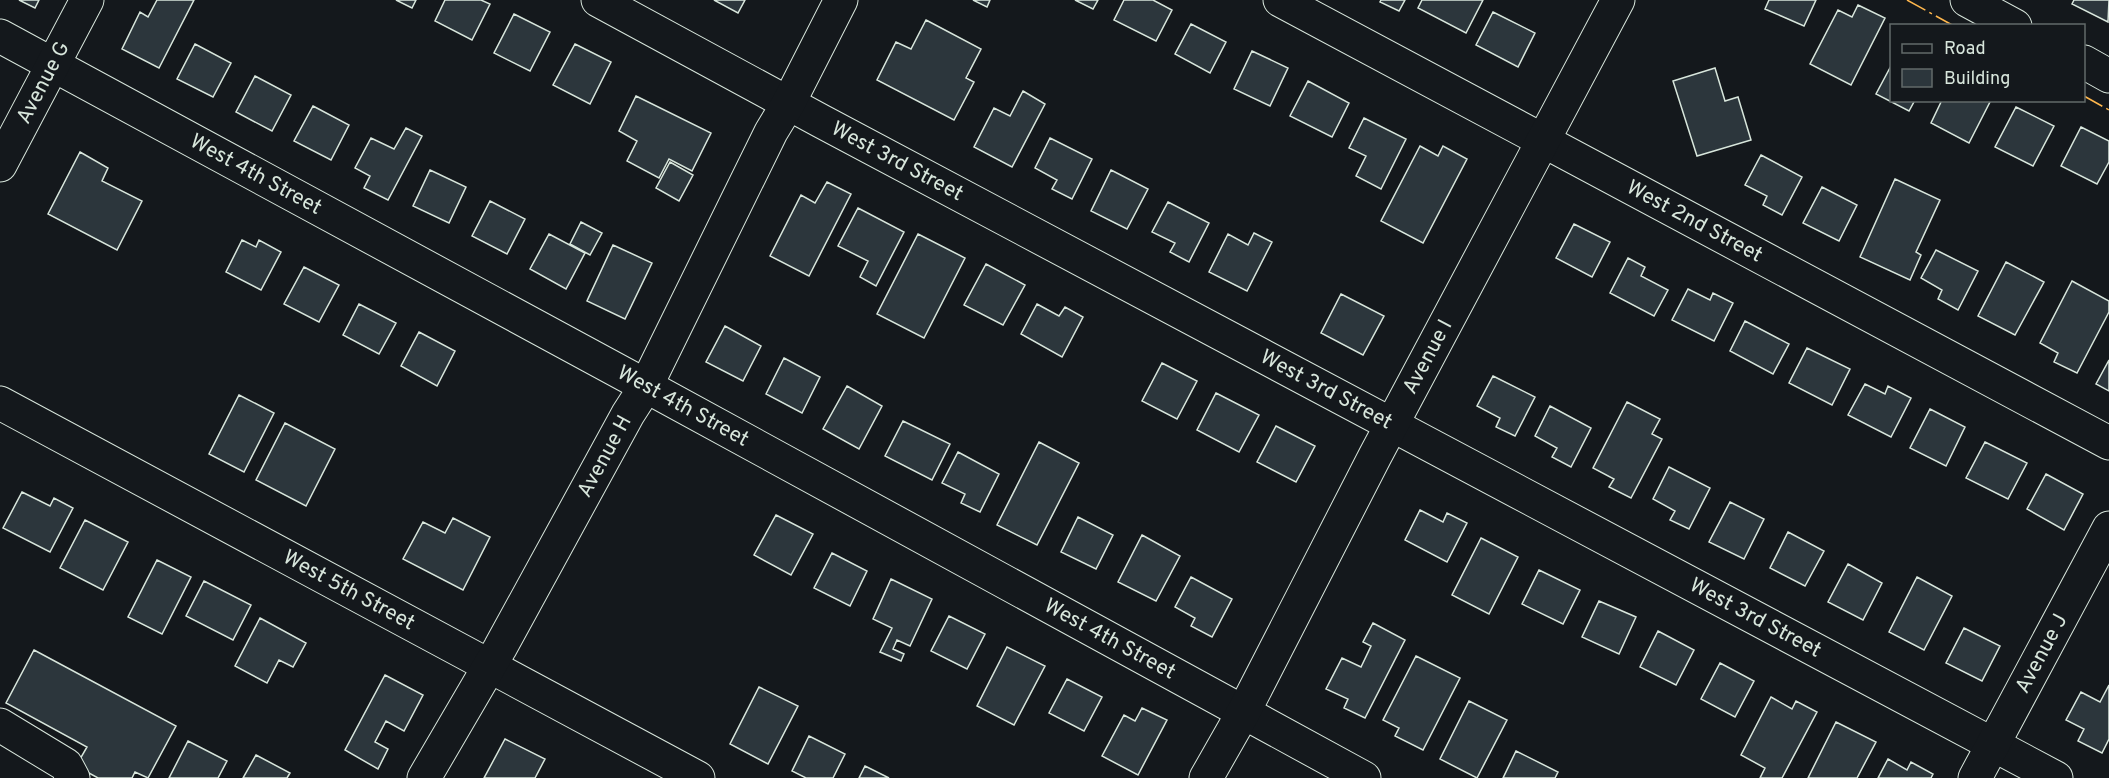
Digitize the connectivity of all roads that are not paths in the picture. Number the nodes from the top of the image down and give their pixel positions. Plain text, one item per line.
1 (87, 0) edge
2 (598, 0) edge
3 (840, 0) edge
4 (1280, 0) edge
5 (1617, 0) edge
6 (1967, 0) edge
7 (2011, 24) edge
8 (0, 36) edge
9 (2085, 63) edge
10 (53, 64) junction
11 (2109, 76) edge
12 (788, 104) junction
13 (1542, 140) junction
14 (0, 165) edge
15 (646, 386) junction
16 (0, 403) edge
17 (1391, 426) junction
18 (2109, 443) edge
19 (2109, 528) edge
20 (489, 667) junction
21 (1243, 713) junction
22 (0, 725) edge
23 (1992, 744) junction
24 (73, 778) edge
25 (424, 778) edge
26 (698, 778) edge
27 (1206, 778) edge
28 (1364, 778) edge
29 (1975, 778) edge
30 (2056, 778) edge

1 - 10 street, Avenue G
2 - 12 street, West 3rd Street
3 - 12 street, Avenue H
4 - 13 street, West 2nd Street
5 - 13 street, Avenue I
6 - 7 street
8 - 10 street, West 4th Street
9 - 11 street
10 - 14 street, Avenue G
10 - 15 street, West 4th Street
12 - 15 street, Avenue H
12 - 17 street, West 3rd Street
13 - 17 street, Avenue I
13 - 18 street, West 2nd Street
15 - 20 street, Avenue H
15 - 21 street, West 4th Street
16 - 20 street, West 5th Street
17 - 21 street, Avenue I
17 - 23 street, West 3rd Street
19 - 23 street, Avenue J
20 - 25 street, Avenue H
20 - 26 street, West 5th Street
21 - 27 street, Avenue I
21 - 28 street, West 4th Street
22 - 24 street
23 - 29 street, Avenue J
23 - 30 street, West 3rd Street

